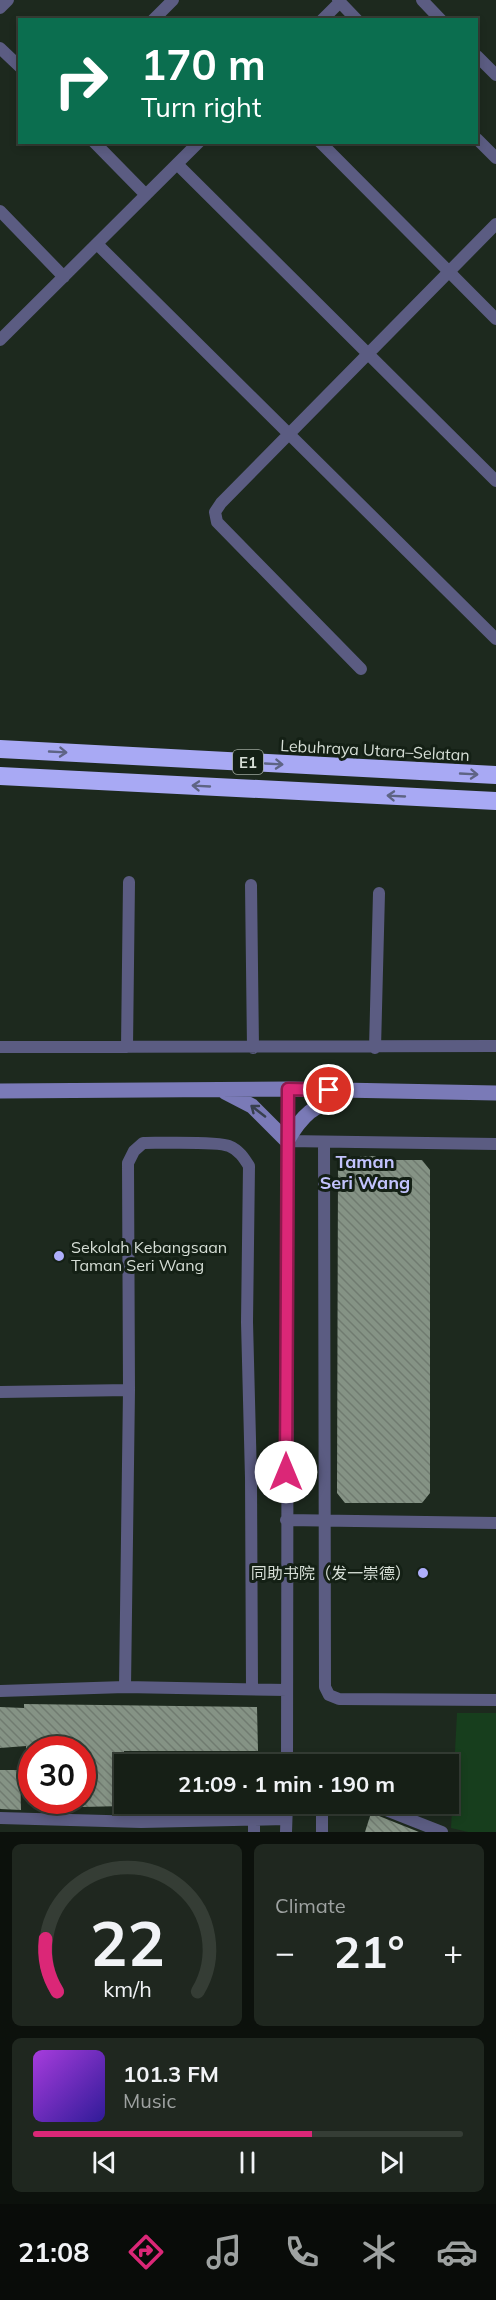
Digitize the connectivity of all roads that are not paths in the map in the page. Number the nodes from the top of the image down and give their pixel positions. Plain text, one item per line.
1 (8, 0) edge
2 (172, 0) edge
3 (422, 0) edge
4 (339, 1) edge
5 (0, 8) edge
6 (155, 18) edge
7 (324, 18) edge
8 (355, 18) edge
9 (439, 18) edge
10 (0, 48) edge
11 (478, 57) edge
12 (18, 66) edge
13 (496, 75) edge
14 (478, 140) edge
15 (96, 144) edge
16 (197, 144) edge
17 (322, 144) edge
18 (496, 158) edge
19 (177, 164) junction
20 (146, 195) junction
21 (0, 211) edge
22 (496, 225) edge
23 (97, 244) junction
24 (449, 272) junction
25 (64, 277) junction
26 (496, 319) edge
27 (0, 340) edge
28 (367, 355) junction
29 (289, 435) junction
30 (496, 481) edge
31 (496, 639) edge
32 (361, 669) dead end
33 (0, 749) edge
34 (0, 776) edge
35 (496, 776) edge
36 (496, 801) edge
37 (129, 882) dead end
38 (251, 885) dead end
39 (379, 893) dead end
40 (496, 1046) edge
41 (0, 1047) edge
42 (128, 1047) junction
43 (253, 1048) junction
44 (375, 1048) junction
45 (288, 1089) junction
46 (350, 1090) junction
47 (0, 1091) edge
48 (222, 1091) junction
49 (496, 1093) edge
50 (287, 1141) junction
51 (324, 1142) junction
52 (496, 1144) edge
53 (129, 1390) junction
54 (0, 1392) edge
55 (286, 1520) junction
56 (326, 1520) junction
57 (496, 1523) edge
58 (125, 1687) junction
59 (252, 1689) junction
60 (287, 1690) junction
61 (0, 1691) edge
62 (496, 1700) edge
63 (287, 1754) edge
64 (286, 1814) edge
65 (322, 1814) edge
66 (396, 1814) edge
67 (0, 1818) edge
68 (254, 1819) junction
69 (286, 1819) junction
70 (141, 1827) edge
71 (254, 1832) edge
72 (286, 1832) edge
73 (322, 1832) edge
74 (442, 1832) edge

1 - 5 street
2 - 6 street
3 - 9 street
4 - 7 street
4 - 8 street
10 - 12 street
11 - 13 street
14 - 18 street
15 - 20 street
16 - 19 street
17 - 24 street
19 - 20 street
19 - 28 street
20 - 23 street
21 - 25 street
22 - 24 street
23 - 25 street
23 - 29 street
24 - 26 street
24 - 28 street
25 - 27 street
28 - 29 street
28 - 30 street
29 - 31 street
29 - 32 street
33 -> 35 highway, Lebuhraya Utara–Selatan / E1
36 -> 34 highway, E1
37 - 42 street
38 - 43 street
39 - 44 street
40 - 44 street
41 - 42 street
42 - 43 street
43 - 44 street
45 - 46 main road
45 - 48 main road
45 - 50 street
46 - 49 main road
46 - 50 main road
47 - 48 main road
50 -> 48 main road
50 - 51 street
50 - 55 street
51 - 52 street
51 - 56 street
53 - 54 street
53 - 58 street
53 - 59 street
55 - 56 street
55 - 60 street
56 - 57 street
56 - 62 street
58 - 59 street
58 - 61 street
59 - 60 street
60 - 63 street
64 - 69 street
65 - 73 street
66 - 74 street
67 - 70 street
68 - 69 street
68 - 70 street
68 - 71 street
69 - 72 street

